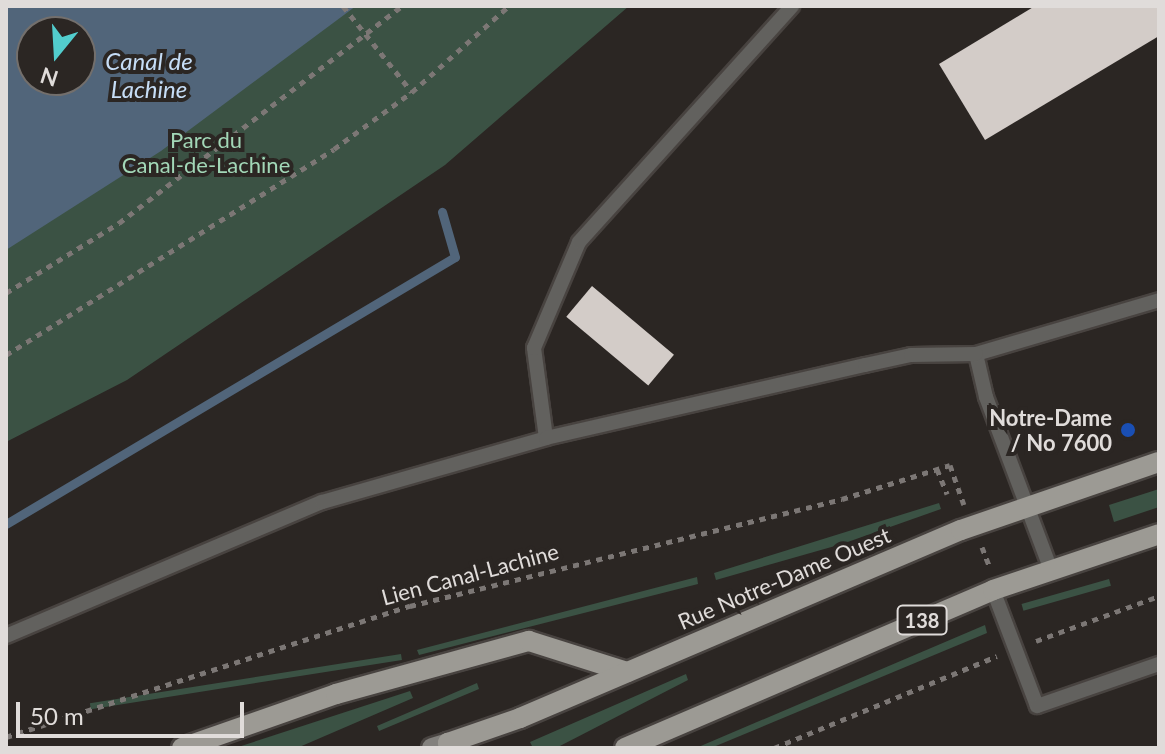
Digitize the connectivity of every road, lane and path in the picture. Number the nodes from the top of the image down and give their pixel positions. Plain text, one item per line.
1 (343, 6) edge
2 (402, 6) edge
3 (509, 6) edge
4 (792, 6) edge
5 (366, 35) junction
6 (412, 92) junction
7 (6, 293) edge
8 (1159, 300) edge
9 (976, 354) junction
10 (6, 355) edge
11 (546, 438) junction
12 (1159, 462) edge
13 (937, 469) junction
14 (947, 494) dead end
15 (1026, 505) junction
16 (972, 526) junction
17 (1159, 534) edge
18 (1051, 570) junction
19 (996, 590) junction
20 (1159, 596) edge
21 (6, 636) edge
22 (1025, 645) dead end
23 (998, 655) dead end
24 (1159, 664) edge
25 (627, 672) junction
26 (6, 737) edge
27 (444, 746) edge
28 (182, 748) edge
29 (625, 748) edge
30 (774, 748) edge

1 - 5 path
2 - 5 path
3 - 6 path
4 - 11 lane
5 - 6 path
5 - 7 path
6 - 10 path
8 - 9 lane
9 - 11 lane
9 - 15 lane
11 - 21 lane
12 - 15 main road, Rue Notre-Dame Ouest
13 - 14 path
13 - 16 path, Lien Canal-Lachine
13 - 26 path, Lien Canal-Lachine
15 - 16 main road, Rue Notre-Dame Ouest
15 - 18 lane
16 - 19 path
16 - 25 main road, Rue Notre-Dame Ouest
17 - 18 main road, 138
18 - 19 main road, 138
19 - 24 lane
19 - 29 main road, 138
20 - 22 path
23 - 30 path
25 - 27 main road, Rue Notre-Dame Ouest
25 - 28 main road

